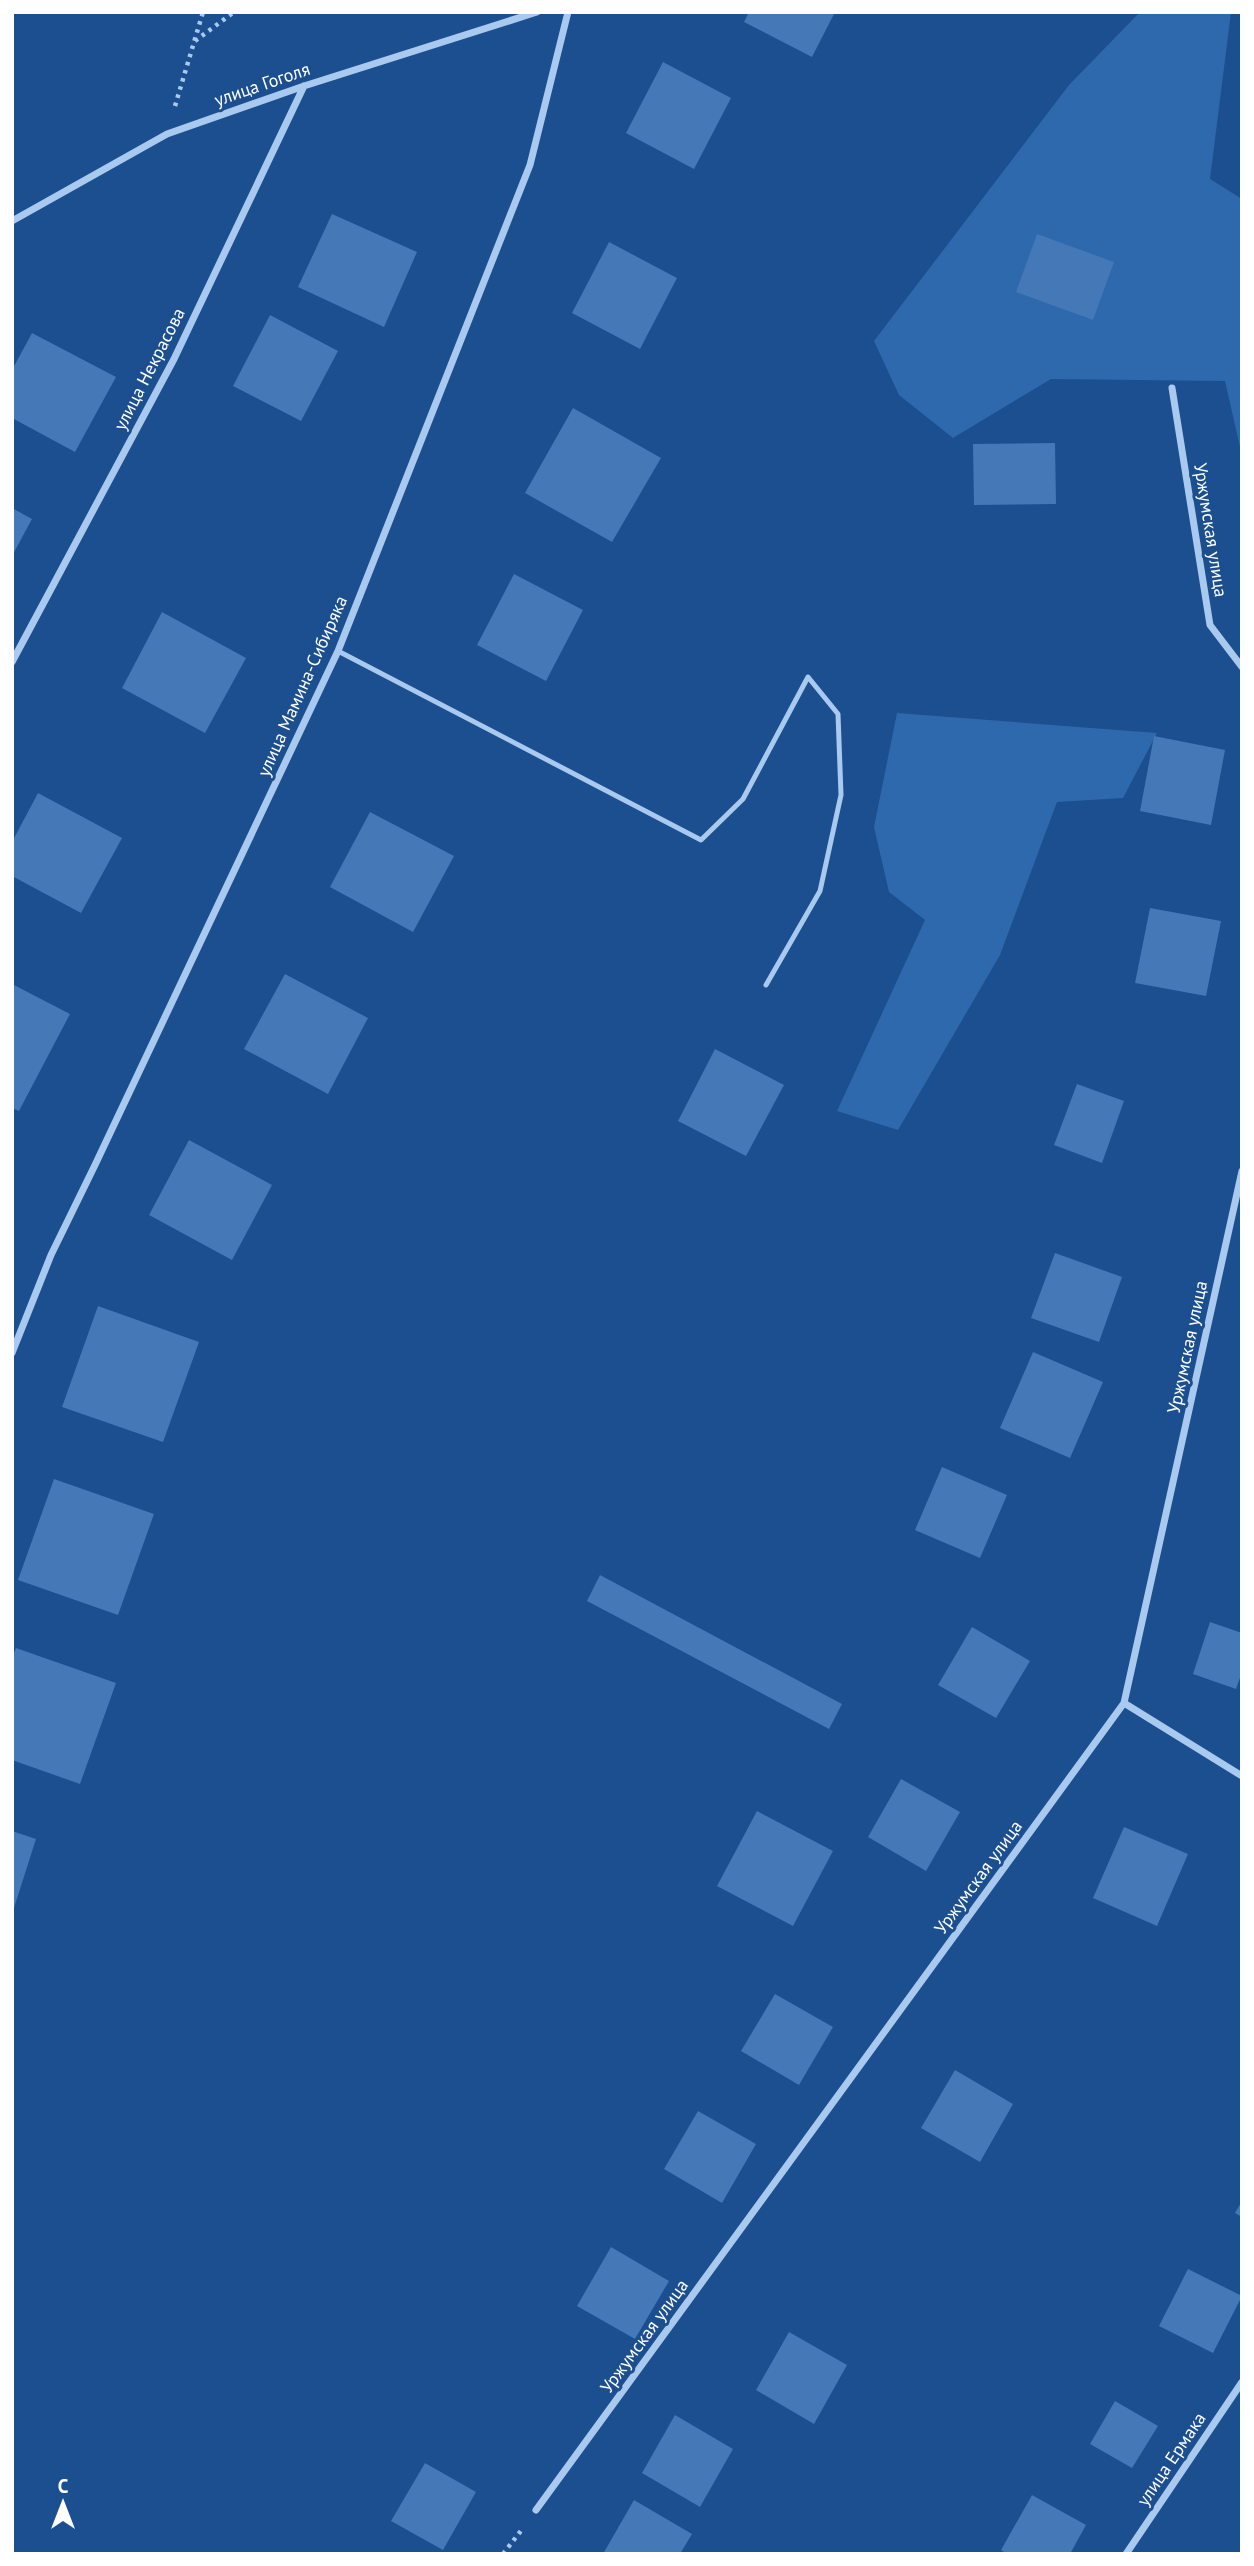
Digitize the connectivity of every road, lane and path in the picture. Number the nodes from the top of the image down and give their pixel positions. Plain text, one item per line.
1 (203, 12) edge
2 (234, 12) edge
3 (537, 12) edge
4 (568, 12) edge
5 (194, 41) junction
6 (304, 86) junction
7 (167, 134) junction
8 (12, 221) edge
9 (1172, 388) dead end
10 (338, 652) junction
11 (12, 662) edge
12 (1242, 667) edge
13 (766, 985) dead end
14 (1242, 1171) edge
15 (12, 1353) edge
16 (1124, 1703) junction
17 (1242, 1776) edge
18 (1242, 2382) edge
19 (536, 2510) joint
20 (503, 2554) edge
21 (1126, 2554) edge

1 - 5 path
2 - 5 path
3 - 6 street, улица Гоголя
4 - 10 street, улица Мамина-Сибиряка
5 - 7 path
6 - 7 street, улица Гоголя
6 - 11 street, улица Некрасова
7 - 8 street, улица Гоголя
9 - 12 street, Уржумская улица
10 - 13 lane
10 - 15 street, улица Мамина-Сибиряка
14 - 16 street, Уржумская улица
16 - 17 street
16 - 19 street, Уржумская улица
18 - 21 street, улица Ермака
19 - 20 path

